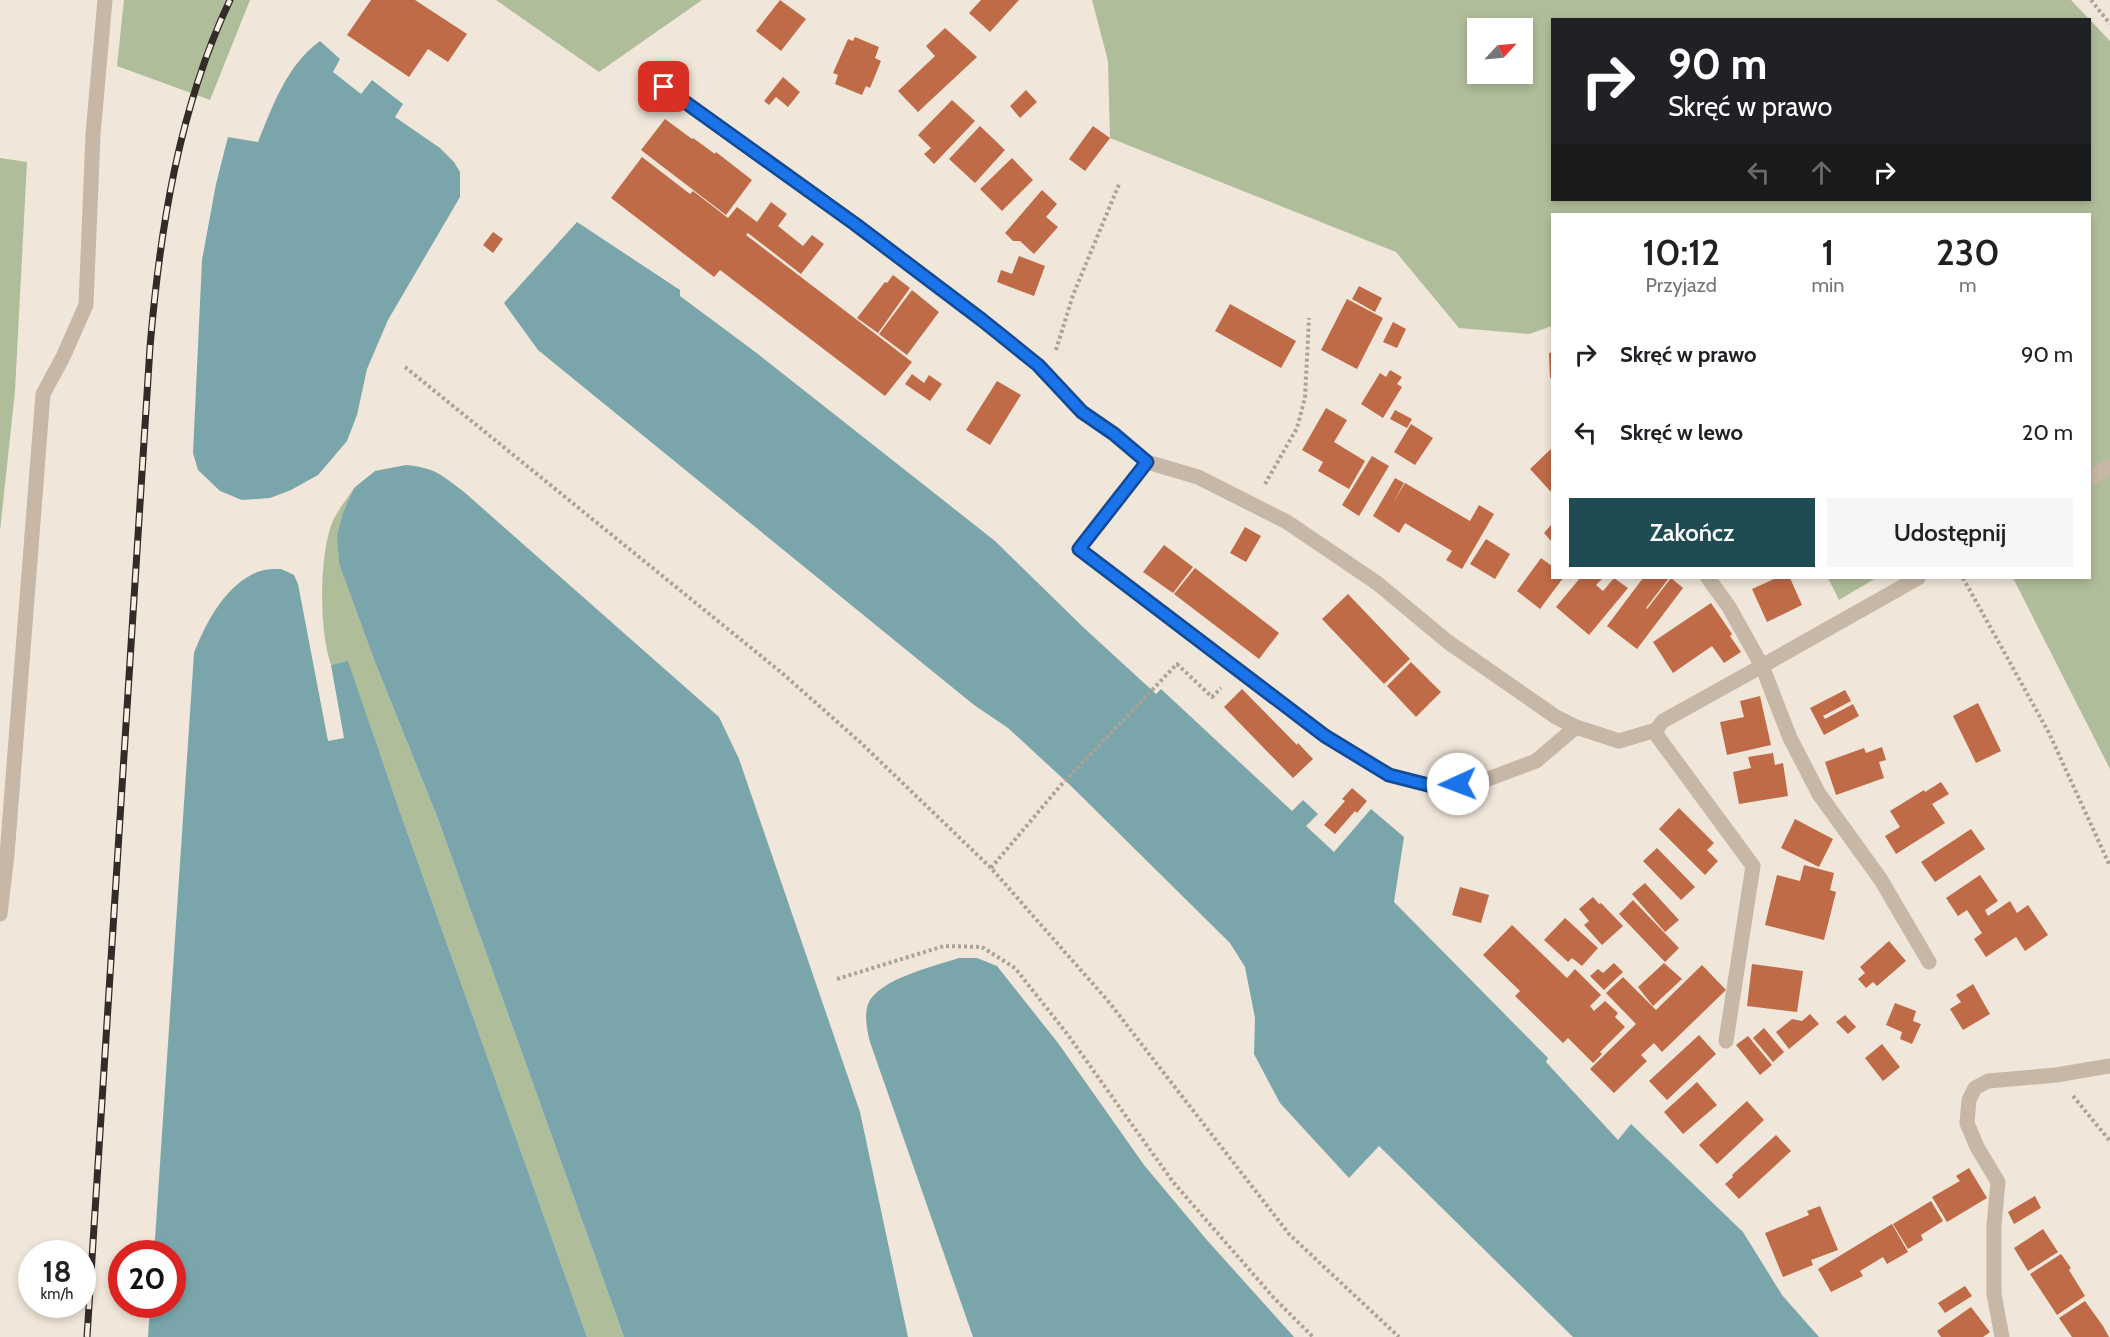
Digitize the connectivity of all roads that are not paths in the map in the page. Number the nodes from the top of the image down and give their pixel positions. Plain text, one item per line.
1 (105, 0) edge
2 (664, 87) dead end
3 (1147, 462) junction
4 (2110, 466) edge
5 (2091, 477) edge
6 (1708, 579) edge
7 (1916, 579) edge
8 (1762, 666) junction
9 (1576, 727) junction
10 (1656, 730) junction
11 (0, 914) edge
12 (1929, 962) dead end
13 (1726, 1041) dead end
14 (2110, 1066) edge
15 (2002, 1337) edge

1 - 11 lane
2 - 3 lane
3 - 9 lane
3 - 9 lane
4 - 5 lane
6 - 8 lane
7 - 8 lane
8 - 10 lane
8 - 12 lane
9 - 10 lane
10 - 13 lane
14 - 15 lane

